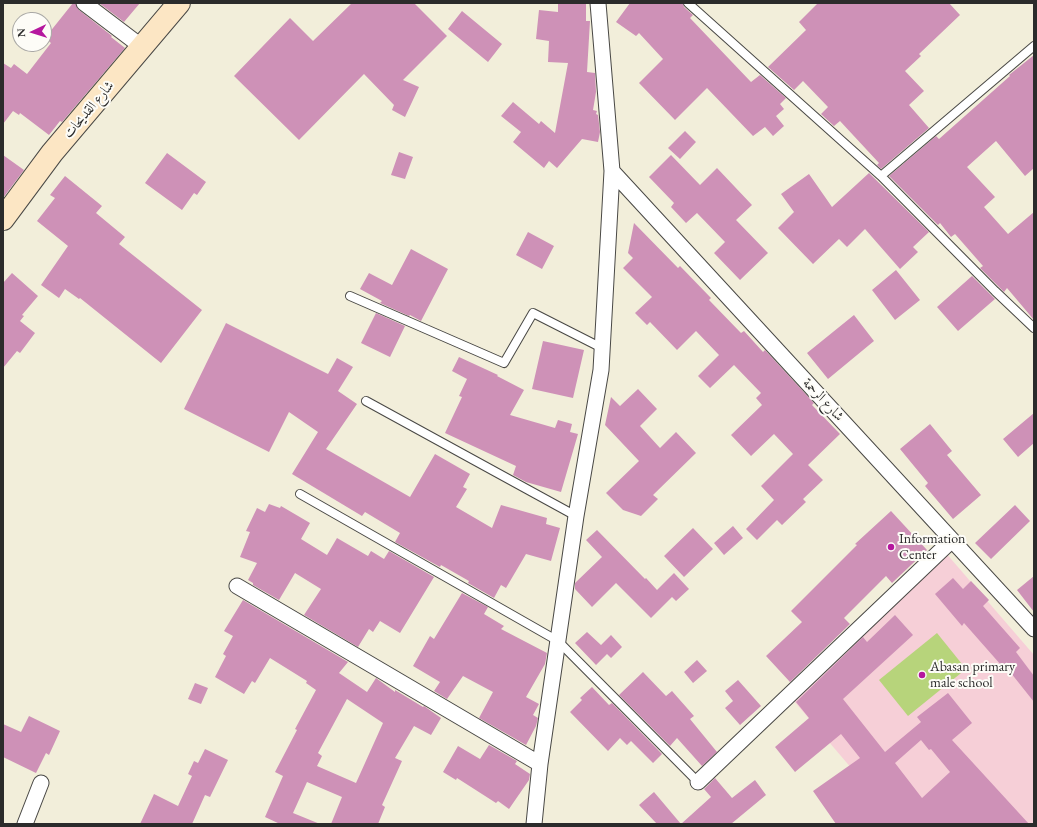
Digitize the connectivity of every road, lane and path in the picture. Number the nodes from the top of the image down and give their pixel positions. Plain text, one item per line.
1 (84, 3) edge
2 (179, 3) edge
3 (598, 3) edge
4 (688, 3) edge
5 (1034, 46) edge
6 (142, 47) junction
7 (612, 171) junction
8 (881, 176) junction
9 (3, 219) edge
10 (350, 296) dead end
11 (1034, 328) edge
12 (602, 348) junction
13 (366, 401) dead end
14 (300, 494) dead end
15 (576, 516) junction
16 (952, 540) junction
17 (237, 586) dead end
18 (1034, 629) edge
19 (558, 641) junction
20 (540, 764) junction
21 (698, 782) joint
22 (41, 783) dead end
23 (24, 824) edge
24 (534, 824) edge

1 - 6 street
2 - 6 street, شارع القديحات
3 - 7 street
4 - 8 lane
5 - 8 lane
6 - 9 street, شارع القديحات
7 - 12 street
7 - 16 street, شارع الرحمة
8 - 11 lane
10 - 12 lane
12 - 15 street
13 - 15 lane
14 - 19 lane
15 - 19 street
16 - 18 street, شارع الرحمة
16 - 21 street
17 - 20 street
19 - 20 street
19 - 21 lane
20 - 24 street
22 - 23 street

